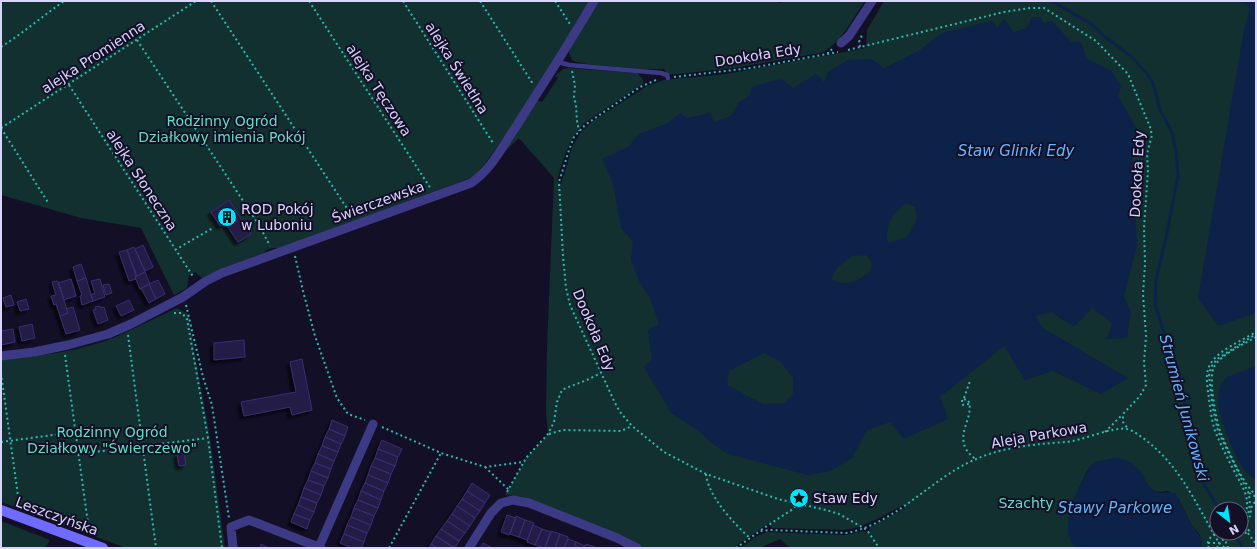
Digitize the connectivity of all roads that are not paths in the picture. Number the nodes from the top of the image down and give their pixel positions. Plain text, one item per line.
1 (594, 1) edge
2 (872, 1) edge
3 (843, 48) road end
4 (558, 62) junction
5 (668, 78) road end
6 (1, 356) edge
7 (373, 424) road end
8 (1, 510) edge
9 (102, 548) edge
10 (233, 548) edge
11 (320, 548) edge
12 (469, 548) edge
13 (637, 548) edge

1 - 4 street, Świerczewska
2 - 3 street
4 - 5 lane
4 - 6 street, Świerczewska
7 - 11 street
8 - 9 street, Leszczyńska
10 - 11 street
12 - 13 street

